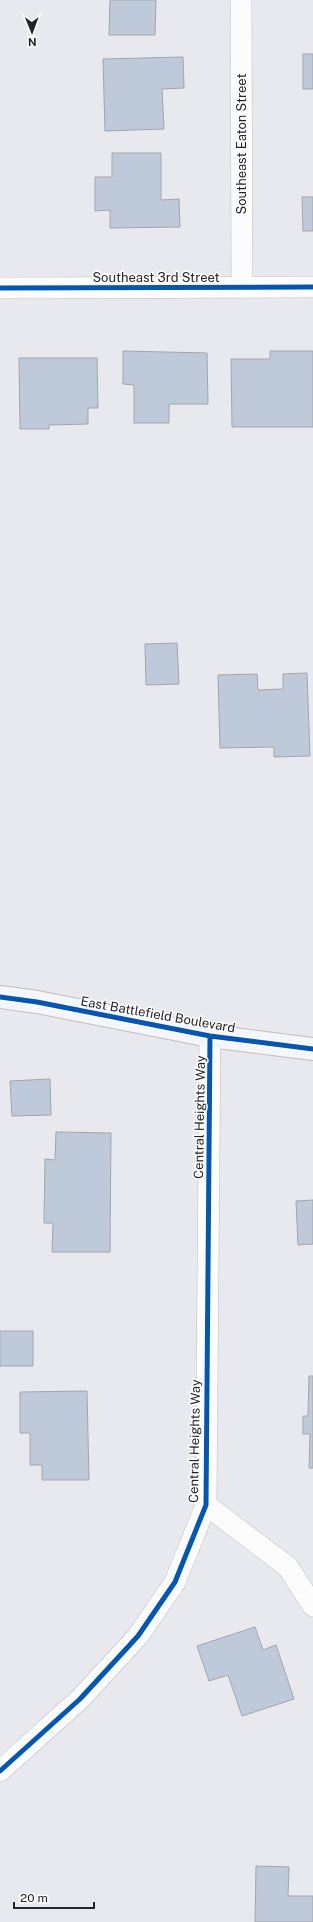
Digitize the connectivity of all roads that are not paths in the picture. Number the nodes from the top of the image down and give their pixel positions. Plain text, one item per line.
1 (241, 0) edge
2 (313, 287) edge
3 (0, 288) edge
4 (242, 288) junction
5 (0, 997) edge
6 (210, 1036) junction
7 (313, 1049) edge
8 (206, 1504) junction
9 (313, 1606) edge
10 (0, 1771) edge

1 - 4 street, Southeast Eaton Street
2 - 4 street, Southeast 3rd Street
3 - 4 street, Southeast 3rd Street
5 - 6 street, East Battlefield Boulevard
6 - 7 street, East Battlefield Boulevard
6 - 8 street, Central Heights Way
8 - 9 street
8 - 10 street, Central Heights Way

